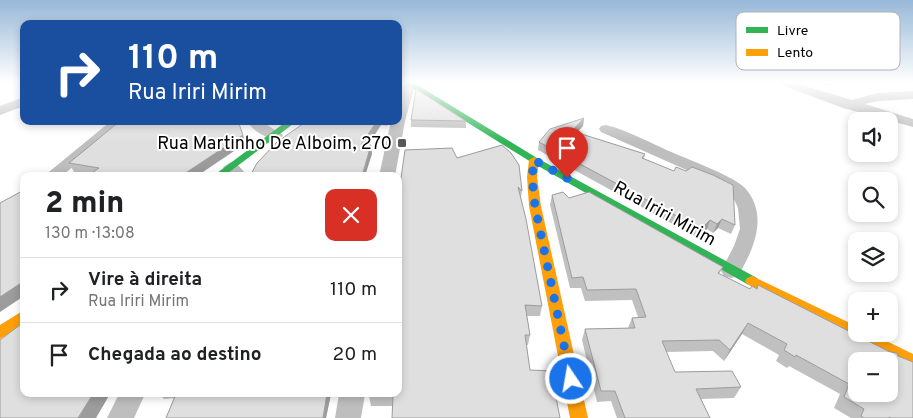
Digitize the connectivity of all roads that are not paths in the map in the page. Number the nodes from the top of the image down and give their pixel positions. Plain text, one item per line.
1 (20, 103) edge
2 (439, 103) edge
3 (841, 103) edge
4 (857, 103) edge
5 (848, 105) junction
6 (0, 111) edge
7 (913, 123) edge
8 (115, 125) edge
9 (257, 125) edge
10 (288, 125) edge
11 (397, 125) edge
12 (606, 129) dead end
13 (276, 135) junction
14 (534, 160) junction
15 (57, 172) edge
16 (231, 172) edge
17 (388, 172) edge
18 (731, 270) junction
19 (20, 319) edge
20 (0, 333) edge
21 (913, 361) edge
22 (130, 397) edge
23 (352, 397) edge
24 (120, 418) edge
25 (348, 418) edge
26 (579, 418) edge

1 - 6 street
2 - 14 street, Rua Iriri Mirim
3 - 5 street
4 - 5 street
5 - 7 street
8 - 15 street
9 - 13 street
10 - 13 street
11 - 17 street
12 - 18 street
13 - 16 street
14 - 18 street, Rua Iriri Mirim
14 - 26 street
18 - 21 street, Rua Iriri Mirim
19 - 20 street
22 - 24 street
23 - 25 street

